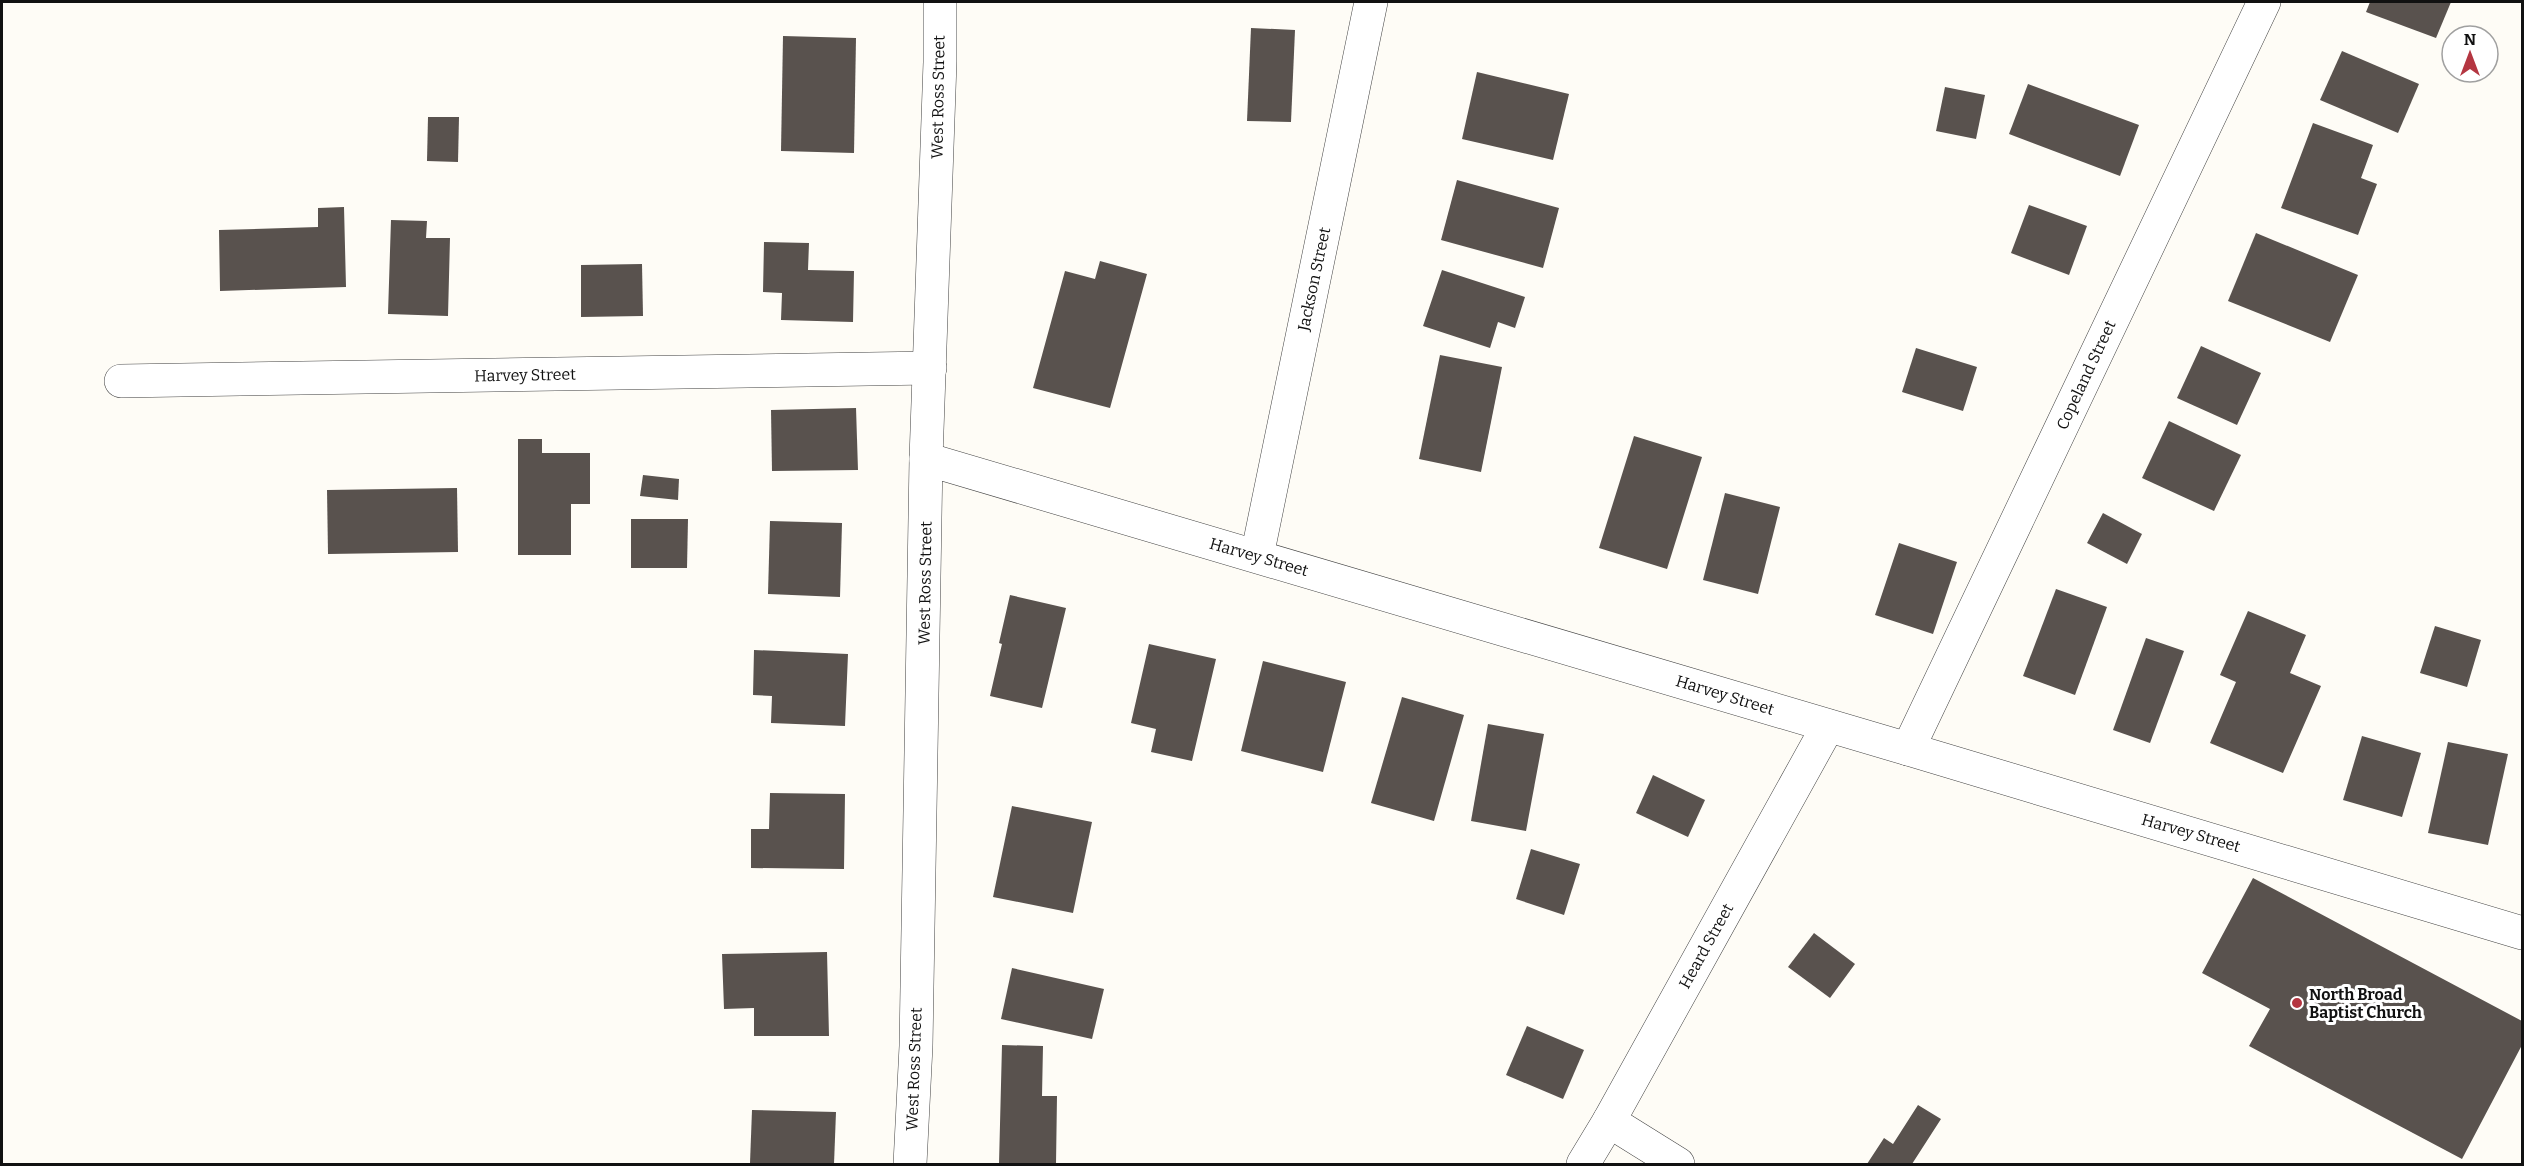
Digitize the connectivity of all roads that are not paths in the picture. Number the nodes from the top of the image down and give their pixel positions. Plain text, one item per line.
1 (940, 2) edge
2 (1371, 2) edge
3 (2264, 2) edge
4 (930, 368) junction
5 (121, 381) dead end
6 (926, 459) junction
7 (1257, 556) junction
8 (1828, 726) junction
9 (1908, 749) junction
10 (2523, 933) edge
11 (1609, 1121) junction
12 (910, 1164) edge
13 (1582, 1164) edge
14 (1678, 1164) edge

1 - 4 street, West Ross Street
2 - 7 street, Jackson Street
3 - 9 street, Copeland Street
4 - 5 street, Harvey Street
4 - 6 street, West Ross Street
6 - 7 street, Harvey Street
6 - 12 street, West Ross Street
7 - 8 street, Harvey Street
8 - 9 street, Harvey Street
8 - 11 street, Heard Street
9 - 10 street, Harvey Street
11 - 13 street, Heard Street
11 - 14 street

